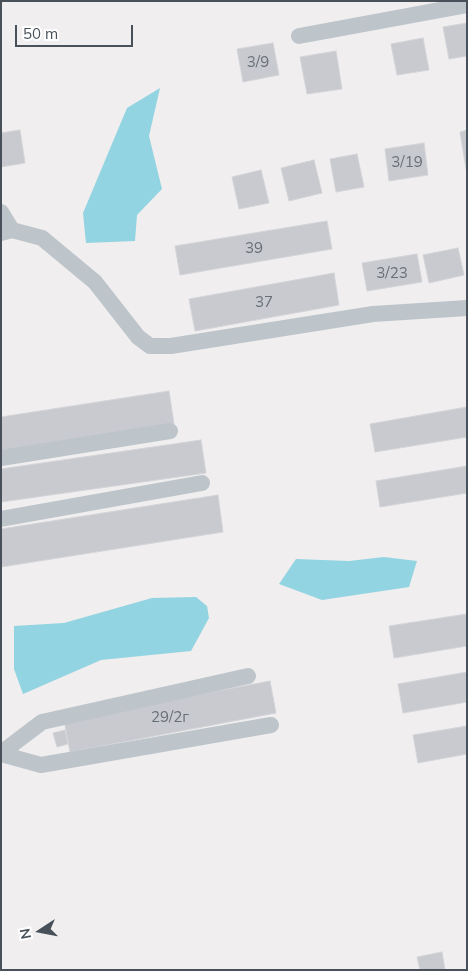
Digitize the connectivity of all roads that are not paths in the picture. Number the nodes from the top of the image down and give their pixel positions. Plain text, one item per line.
1 (467, 5) edge
2 (299, 36) dead end
3 (1, 212) edge
4 (7, 231) edge
5 (467, 308) edge
6 (170, 431) dead end
7 (1, 458) edge
8 (202, 483) dead end
9 (1, 518) edge
10 (248, 676) dead end
11 (271, 725) dead end
12 (1, 754) edge

1 - 2 street
3 - 4 street
4 - 5 street
6 - 7 street
8 - 9 street
10 - 12 street
11 - 12 street

